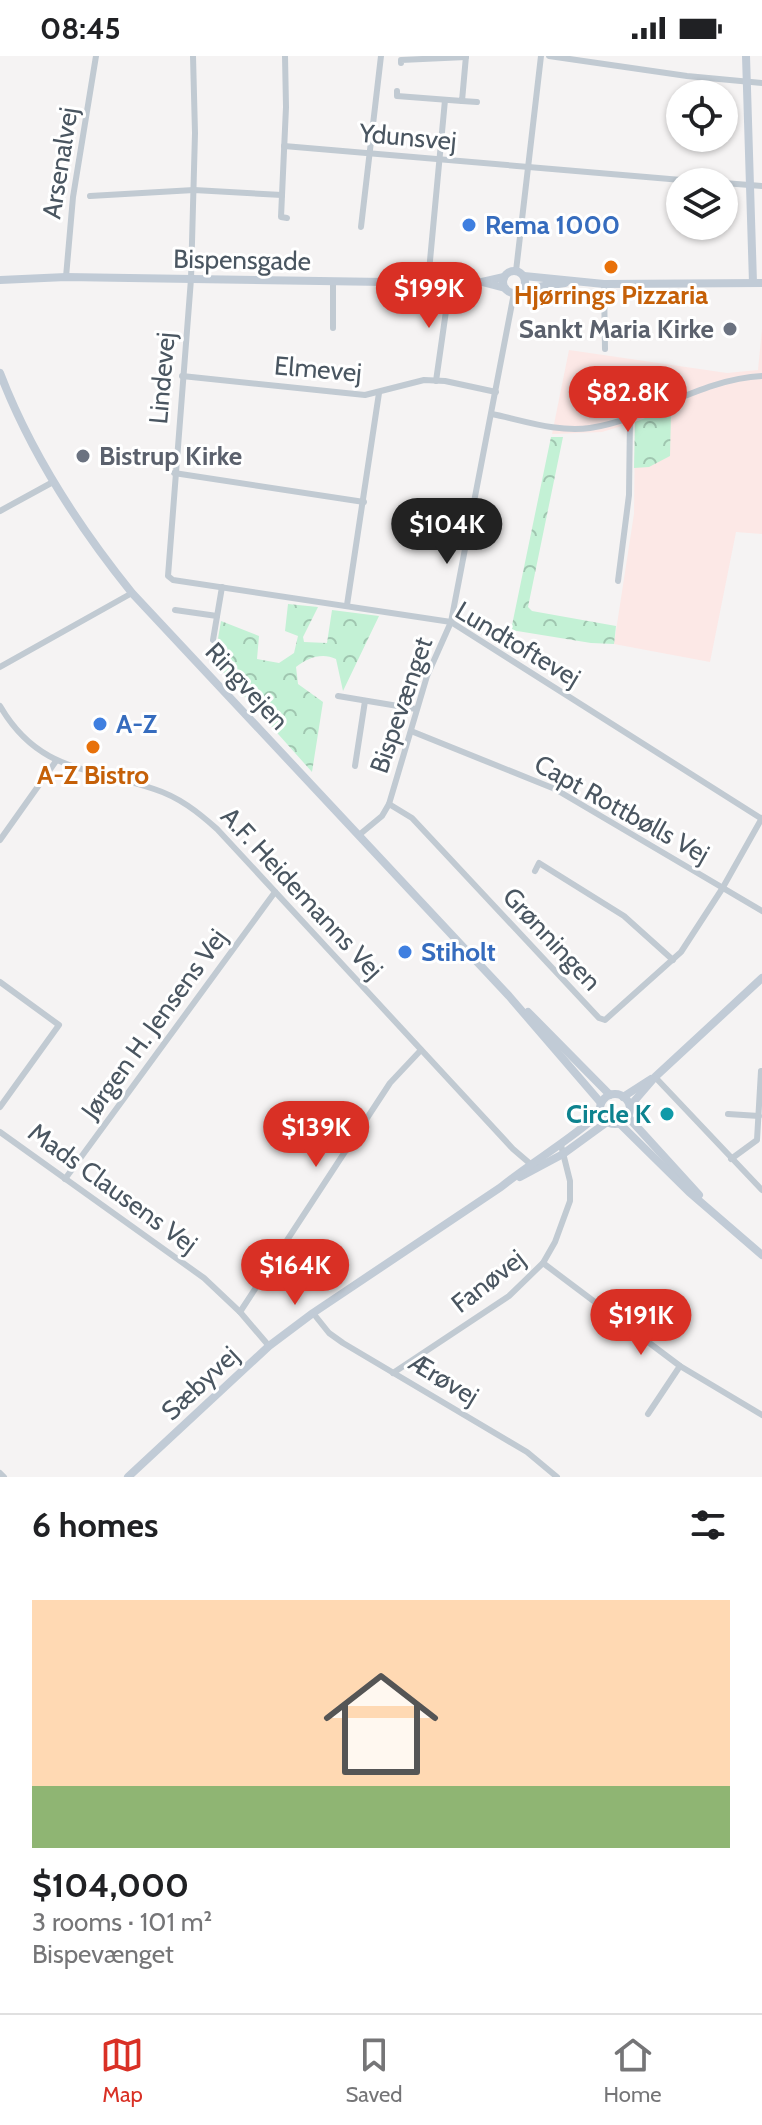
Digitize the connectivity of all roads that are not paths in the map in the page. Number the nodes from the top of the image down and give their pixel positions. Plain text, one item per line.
1 (96, 56) edge
2 (193, 56) edge
3 (285, 56) edge
4 (381, 56) edge
5 (466, 56) edge
6 (541, 56) edge
7 (549, 56) edge
8 (746, 56) edge
9 (401, 63) dead end
10 (746, 82) junction
11 (762, 83) edge
12 (397, 91) dead end
13 (445, 100) junction
14 (462, 101) junction
15 (477, 102) dead end
16 (284, 146) junction
17 (370, 154) junction
18 (439, 160) junction
19 (529, 168) junction
20 (666, 179) edge
21 (738, 184) edge
22 (749, 185) junction
23 (762, 186) edge
24 (194, 190) junction
25 (282, 195) junction
26 (90, 196) dead end
27 (287, 218) dead end
28 (361, 227) dead end
29 (520, 274) junction
30 (66, 277) junction
31 (504, 277) junction
32 (191, 279) junction
33 (0, 280) edge
34 (333, 282) junction
35 (428, 282) junction
36 (482, 282) junction
37 (566, 282) junction
38 (450, 283) junction
39 (757, 283) edge
40 (604, 284) junction
41 (505, 288) junction
42 (518, 291) junction
43 (333, 328) dead end
44 (605, 349) dead end
45 (0, 373) edge
46 (182, 376) junction
47 (762, 376) edge
48 (436, 381) junction
49 (3, 388) edge
50 (496, 392) junction
51 (379, 393) junction
52 (492, 414) junction
53 (630, 418) junction
54 (174, 473) junction
55 (53, 482) junction
56 (364, 502) junction
57 (0, 511) edge
58 (168, 576) joint
59 (618, 581) dead end
60 (222, 587) junction
61 (132, 593) junction
62 (347, 605) junction
63 (175, 610) dead end
64 (217, 616) junction
65 (451, 622) junction
66 (213, 640) dead end
67 (0, 667) edge
68 (338, 696) dead end
69 (365, 701) junction
70 (0, 706) edge
71 (416, 709) junction
72 (411, 731) junction
73 (56, 761) junction
74 (355, 766) dead end
75 (389, 804) junction
76 (762, 818) edge
77 (359, 835) junction
78 (0, 840) edge
79 (535, 871) dead end
80 (722, 889) junction
81 (275, 892) junction
82 (762, 911) edge
83 (673, 960) junction
84 (762, 978) edge
85 (0, 982) edge
86 (509, 996) junction
87 (421, 1050) junction
88 (761, 1071) edge
89 (655, 1077) junction
90 (610, 1095) junction
91 (623, 1097) junction
92 (601, 1103) junction
93 (630, 1106) junction
94 (0, 1107) edge
95 (600, 1113) junction
96 (728, 1114) dead end
97 (759, 1116) junction
98 (628, 1117) junction
99 (607, 1122) junction
100 (620, 1124) junction
101 (0, 1132) edge
102 (759, 1141) edge
103 (562, 1150) junction
104 (731, 1159) junction
105 (533, 1166) junction
106 (65, 1179) junction
107 (762, 1190) edge
108 (704, 1202) junction
109 (762, 1255) edge
110 (543, 1263) junction
111 (240, 1312) junction
112 (313, 1313) junction
113 (269, 1346) junction
114 (680, 1366) junction
115 (393, 1373) junction
116 (648, 1414) dead end
117 (762, 1415) edge
118 (0, 1473) edge
119 (4, 1477) edge
120 (128, 1477) edge
121 (557, 1477) edge

1 - 30 street, Arsenalvej
2 - 24 street, Lindevej
3 - 16 street
4 - 17 street
5 - 9 street
5 - 14 street
6 - 19 street
7 - 10 street
8 - 10 street
10 - 11 street
10 - 22 street
12 - 13 street
13 - 14 street
13 - 18 street
14 - 15 street
16 - 17 street, Ydunsvej
16 - 25 street
17 - 18 street, Ydunsvej
17 - 28 street
18 - 19 street, Ydunsvej
18 - 35 street
19 - 20 street, Ydunsvej
19 - 29 street
21 - 22 street
22 - 23 street
22 - 39 street
24 - 25 street
24 - 26 street
24 - 32 street, Lindevej
25 - 27 street
29 - 31 street, Bispensgade
29 - 37 street
29 - 42 street
30 - 32 street, Bispensgade
30 - 33 street, Bispensgade
31 - 36 street, Bispensgade
31 - 41 street
32 - 34 street, Bispensgade
32 - 46 street, Lindevej
34 - 35 street, Bispensgade
34 - 43 street
35 - 38 street, Bispensgade
36 - 38 street, Bispensgade
36 - 41 street, Bispensgade
37 - 40 street
37 - 42 street
38 - 48 street
39 - 40 street
40 - 44 street
41 - 42 street, Bispensgade
42 - 50 street, Bispevænget
45 - 49 street, Ringvejen
46 - 51 street, Elmevej
46 - 54 street, Lindevej
47 - 53 street
48 - 50 street, Elmevej
48 - 51 street, Elmevej
49 - 55 street, Ringvejen
50 - 52 street, Bispevænget
51 - 56 street
52 - 53 street
52 - 65 street, Bispevænget
53 - 59 street
54 - 56 street
54 - 58 street, Lindevej
55 - 57 street
55 - 61 street, Ringvejen
56 - 62 street
58 - 60 street, Lundtoftevej
60 - 62 street, Lundtoftevej
60 - 64 street
61 - 67 street
61 - 77 street, Ringvejen
62 - 65 street, Lundtoftevej
63 - 64 street
64 - 66 street
65 - 71 street, Bispevænget
65 - 76 street, Lundtoftevej
68 - 69 street
69 - 71 street
69 - 74 street
70 - 73 street, A.F. Heidemanns Vej
71 - 72 street, Bispevænget
72 - 75 street, Bispevænget
72 - 80 street, Capt Rottbølls Vej
73 - 78 street
73 - 81 street, A.F. Heidemanns Vej
75 - 77 street, Bispevænget
75 - 83 street, Grønningen
76 - 80 street, Grønningen
77 - 86 street, Ringvejen
79 - 83 street
80 - 82 street, Capt Rottbølls Vej
80 - 83 street, Grønningen
81 - 87 street, A.F. Heidemanns Vej
81 - 106 street, Jørgen H. Jensens Vej
84 - 89 street
85 - 94 street
86 - 90 street, Ringvejen
86 - 92 street, Ringvejen
87 - 105 street, A.F. Heidemanns Vej
87 - 111 street
88 - 97 street
89 - 91 street
89 - 93 street
89 - 104 street
90 - 91 street
90 - 92 street
91 - 93 street
92 - 95 street
93 - 98 street
95 - 99 street
95 - 103 street, Sæbyvej
96 - 97 street
97 - 102 street
98 - 100 street
98 - 108 street
99 - 100 street
99 - 103 street, Sæbyvej
100 - 108 street
101 - 106 street, Mads Clausens Vej
102 - 104 street
103 - 105 street, Sæbyvej
103 - 110 street, Fanøvej
104 - 107 street
105 - 112 street, Sæbyvej
106 - 111 street, Mads Clausens Vej
108 - 109 street
110 - 114 street
110 - 115 street, Fanøvej
111 - 113 street, Mads Clausens Vej
112 - 113 street, Sæbyvej
112 - 115 street, Ærøvej
113 - 120 street, Sæbyvej
114 - 116 street
114 - 117 street
115 - 121 street, Ærøvej
118 - 119 street

